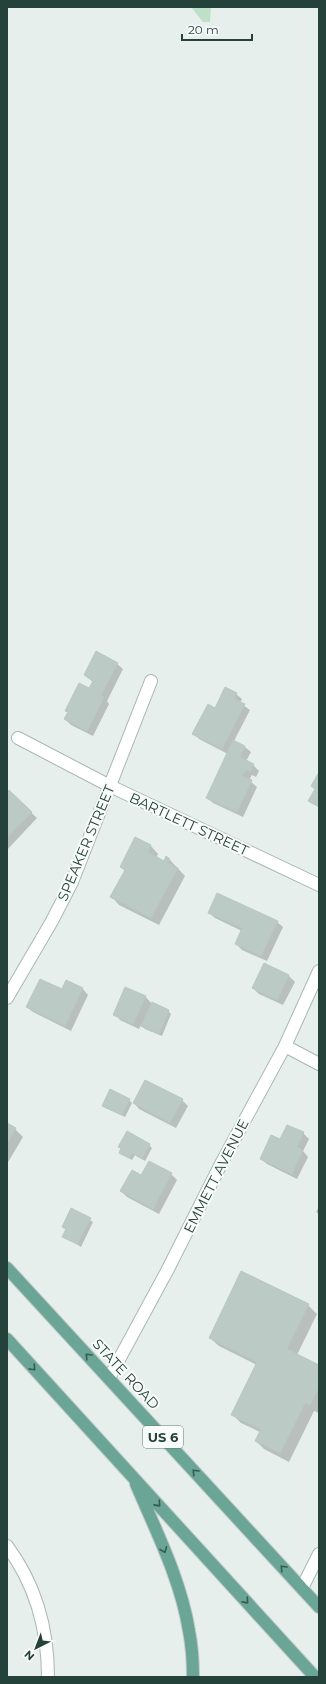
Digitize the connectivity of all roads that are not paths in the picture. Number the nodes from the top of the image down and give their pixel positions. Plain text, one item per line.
1 (151, 681) dead end
2 (18, 738) dead end
3 (110, 786) junction
4 (319, 885) edge
5 (319, 971) edge
6 (7, 998) edge
7 (284, 1046) junction
8 (319, 1064) edge
9 (7, 1268) edge
10 (7, 1339) edge
11 (109, 1378) junction
12 (132, 1476) junction
13 (7, 1546) edge
14 (319, 1554) edge
15 (302, 1588) junction
16 (319, 1607) edge
17 (48, 1677) edge
18 (193, 1677) edge
19 (315, 1677) edge

1 - 3 street, SPEAKER STREET
2 - 3 street, BARTLETT STREET
3 - 4 street, BARTLETT STREET
3 - 6 street, SPEAKER STREET
5 - 7 street, EMMETT AVENUE
7 - 8 street
7 - 11 street, EMMETT AVENUE
11 -> 9 main road, STATE ROAD / US 6
10 -> 12 main road
15 -> 11 main road, STATE ROAD / US 6
12 -> 18 main road
12 -> 19 main road
13 - 17 street
14 - 15 street
15 - 16 main road, STATE ROAD / US 6

